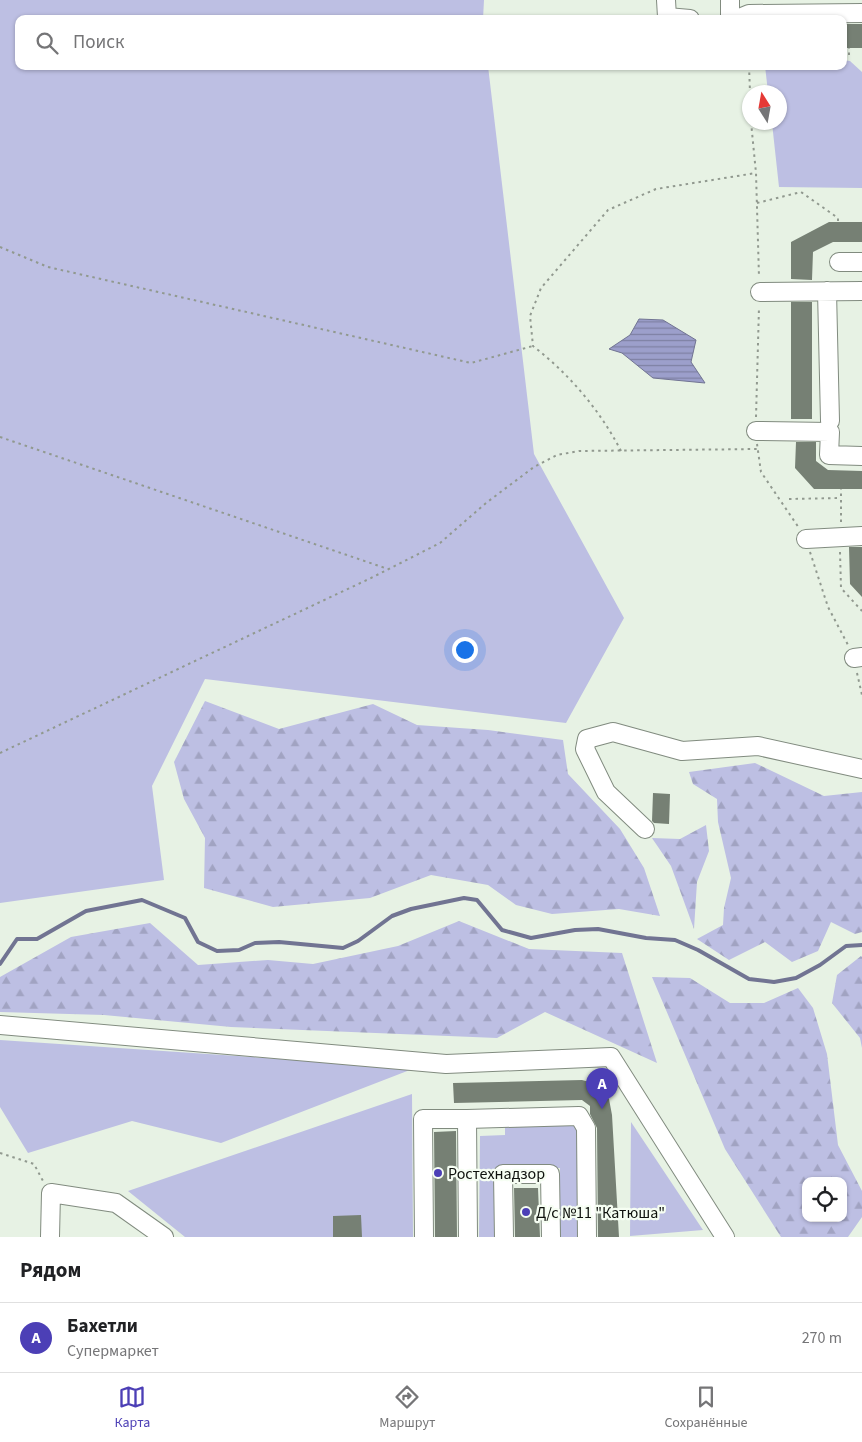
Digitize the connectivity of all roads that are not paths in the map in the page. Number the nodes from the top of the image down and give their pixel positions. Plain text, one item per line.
1 (666, 0) edge
2 (730, 0) edge
3 (862, 13) edge
4 (666, 15) edge
5 (730, 15) edge
6 (747, 15) edge
7 (839, 262) dead end
8 (862, 262) edge
9 (862, 291) edge
10 (760, 292) road end
11 (827, 292) junction
12 (830, 421) dead end
13 (756, 431) road end
14 (862, 456) edge
15 (862, 536) edge
16 (806, 539) road end
17 (862, 769) edge
18 (645, 829) dead end
19 (0, 1025) edge
20 (467, 1119) junction
21 (50, 1237) edge
22 (164, 1237) edge
23 (424, 1237) edge
24 (468, 1237) edge
25 (504, 1237) edge
26 (551, 1237) edge
27 (587, 1237) edge
28 (725, 1237) edge

1 - 4 street
2 - 5 street
3 - 6 street
7 - 8 street
9 - 11 street
10 - 11 street
11 - 12 street
13 - 14 street
15 - 16 street
17 - 18 street
19 - 28 street
20 - 23 street
20 - 24 street
20 - 27 street
21 - 22 street
25 - 26 street

